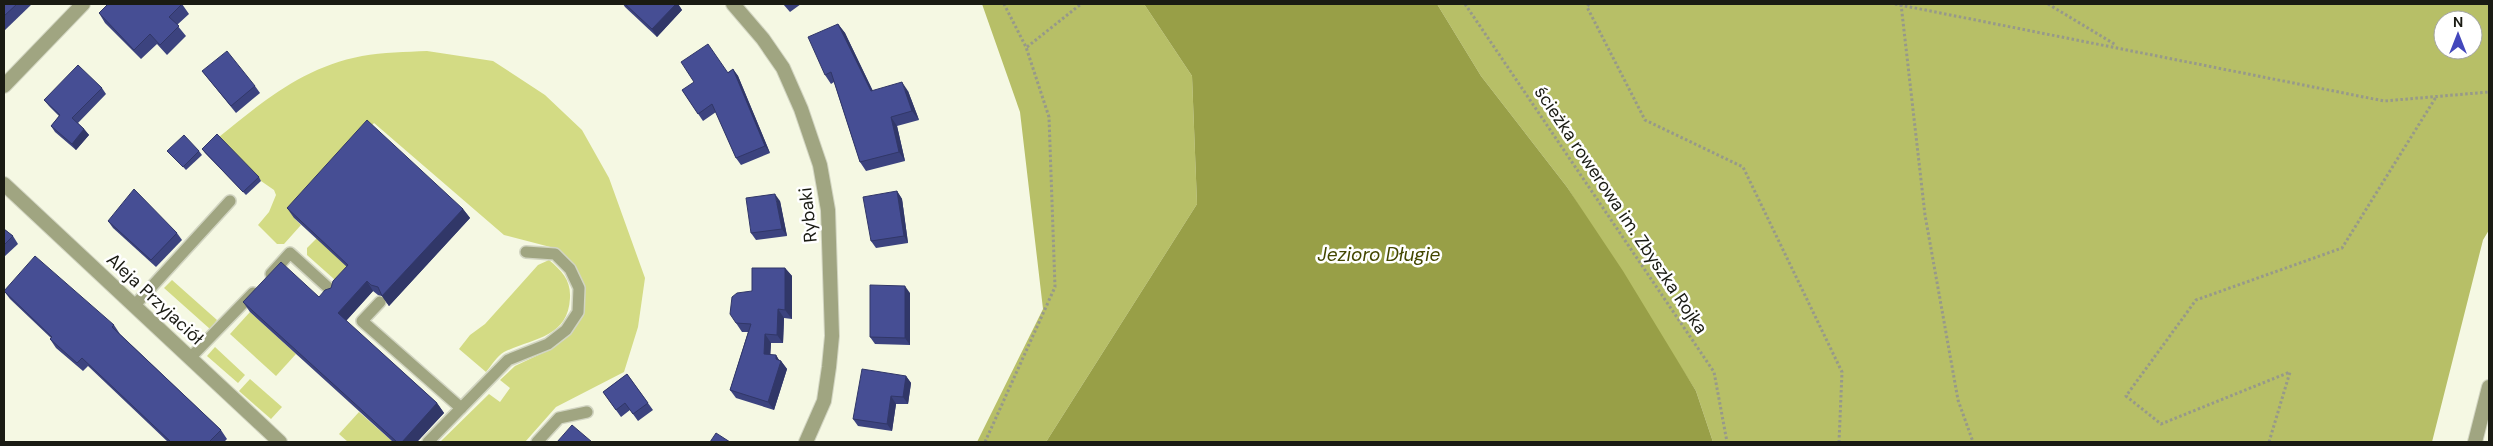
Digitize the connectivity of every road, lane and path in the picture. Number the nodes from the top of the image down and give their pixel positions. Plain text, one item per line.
1 (83, 4) edge
2 (733, 4) edge
3 (1004, 4) edge
4 (1081, 4) edge
5 (1465, 4) edge
6 (1589, 4) edge
7 (1894, 4) edge
8 (2048, 4) edge
9 (1902, 5) edge
10 (1026, 47) junction
11 (2118, 47) junction
12 (4, 86) edge
13 (2489, 92) edge
14 (2436, 97) junction
15 (4, 184) edge
16 (230, 201) dead end
17 (526, 252) dead end
18 (333, 292) edge
19 (380, 302) edge
20 (134, 306) junction
21 (190, 358) junction
22 (2489, 387) edge
23 (461, 408) junction
24 (587, 412) dead end
25 (280, 442) edge
26 (428, 442) edge
27 (537, 442) edge
28 (806, 442) edge
29 (985, 442) edge
30 (1727, 442) edge
31 (1839, 442) edge
32 (1973, 442) edge
33 (2269, 442) edge
34 (2475, 442) edge

1 - 12 street
2 - 28 street, Rybaki
3 - 10 path
4 - 10 path
5 - 30 path, ścieżka rowerowa im. Zbyszka Rojka
6 - 31 path
7 - 9 path
8 - 11 path
9 - 11 path
9 - 32 path
10 - 29 path
11 - 14 path
13 - 14 path
14 - 33 path
15 - 20 street, Aleja Przyjaciół
16 - 20 lane
17 - 23 lane
18 - 21 lane
19 - 23 lane
20 - 21 street, Aleja Przyjaciół
21 - 25 street, Aleja Przyjaciół
22 - 34 street
23 - 26 lane
24 - 27 lane

